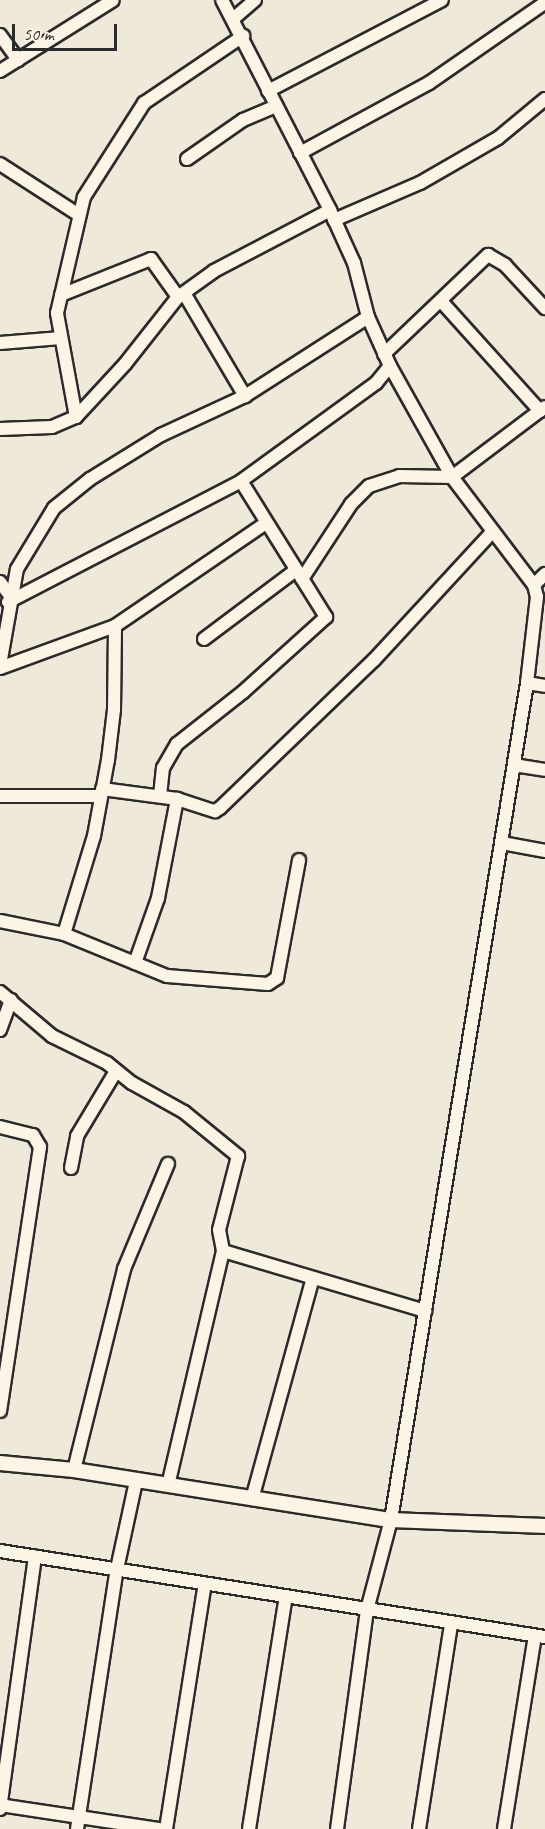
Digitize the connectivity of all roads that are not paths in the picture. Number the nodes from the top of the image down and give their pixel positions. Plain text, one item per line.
1 (113, 0) edge
2 (222, 0) edge
3 (255, 0) edge
4 (442, 0) edge
5 (542, 3) edge
6 (233, 19) junction
7 (0, 34) edge
8 (243, 36) junction
9 (18, 60) junction
10 (0, 71) edge
11 (268, 91) junction
12 (545, 99) edge
13 (276, 106) junction
14 (300, 153) junction
15 (187, 159) dead end
16 (0, 166) edge
17 (79, 215) junction
18 (332, 215) junction
19 (61, 294) junction
20 (181, 295) junction
21 (441, 301) junction
22 (545, 308) edge
23 (368, 318) junction
24 (61, 338) junction
25 (0, 343) edge
26 (384, 354) junction
27 (390, 366) junction
28 (245, 396) junction
29 (542, 409) edge
30 (76, 417) junction
31 (0, 429) edge
32 (452, 477) junction
33 (241, 481) junction
34 (266, 523) junction
35 (492, 532) junction
36 (299, 574) junction
37 (545, 574) edge
38 (0, 582) edge
39 (539, 593) edge
40 (9, 599) junction
41 (115, 626) junction
42 (204, 639) dead end
43 (0, 667) edge
44 (527, 683) junction
45 (545, 686) edge
46 (514, 765) junction
47 (545, 770) edge
48 (102, 792) junction
49 (0, 796) edge
50 (160, 796) junction
51 (177, 799) junction
52 (501, 843) junction
53 (545, 851) edge
54 (299, 860) dead end
55 (0, 921) edge
56 (64, 934) junction
57 (135, 963) junction
58 (0, 992) edge
59 (11, 1000) junction
60 (0, 1030) edge
61 (116, 1071) junction
62 (0, 1127) edge
63 (168, 1164) dead end
64 (71, 1168) dead end
65 (223, 1251) junction
66 (313, 1278) junction
67 (425, 1311) junction
68 (0, 1411) edge
69 (0, 1464) edge
70 (74, 1470) junction
71 (136, 1481) junction
72 (168, 1485) junction
73 (252, 1499) junction
74 (391, 1520) junction
75 (545, 1526) edge
76 (0, 1551) edge
77 (35, 1556) junction
78 (117, 1569) junction
79 (205, 1584) junction
80 (286, 1596) junction
81 (367, 1610) junction
82 (451, 1625) junction
83 (540, 1636) edge
84 (0, 1806) edge
85 (78, 1823) edge
86 (159, 1829) edge
87 (166, 1829) edge
88 (249, 1829) edge
89 (337, 1829) edge
90 (419, 1829) edge
91 (504, 1829) edge

1 - 9 street
2 - 6 street
3 - 6 street
4 - 11 street
5 - 14 street
6 - 8 street
7 - 9 street
8 - 11 street
8 - 17 street
9 - 10 street
11 - 13 street
12 - 18 street
13 - 14 street
13 - 15 street
14 - 18 street
16 - 17 street
17 - 19 street
18 - 20 street
18 - 23 street
19 - 20 street
19 - 24 street
20 - 28 street
20 - 30 street
21 - 22 street
21 - 26 street
21 - 29 street
23 - 26 street
23 - 28 street
24 - 25 street
24 - 30 street
26 - 27 street
27 - 32 street
27 - 33 street
28 - 40 street
29 - 32 street
30 - 31 street
32 - 35 street
32 - 36 street
33 - 34 street
33 - 40 street
34 - 36 street
34 - 41 street
35 - 39 street
35 - 51 street
36 - 42 street
36 - 50 street
37 - 39 street
38 - 40 street
39 - 44 street
40 - 43 street
41 - 43 street
41 - 48 street
44 - 45 street
44 - 46 street
46 - 47 street
46 - 52 street
48 - 49 street
48 - 50 street
48 - 56 street
50 - 51 street
51 - 57 street
52 - 53 street
52 - 67 street
54 - 57 street
55 - 56 street
56 - 57 street
58 - 59 street
59 - 60 street
59 - 61 street
61 - 64 street
61 - 65 street
62 - 68 street
63 - 70 street
65 - 66 street
65 - 72 street
66 - 67 street
66 - 73 street
67 - 74 street
69 - 70 street
70 - 71 street
71 - 72 street
71 - 78 street
72 - 73 street
73 - 74 street
74 - 75 street
74 - 81 street
76 - 77 street
77 - 78 street
77 - 84 street
78 - 79 street
78 - 85 street
79 - 80 street
79 - 87 street
80 - 81 street
80 - 88 street
81 - 82 street
81 - 89 street
82 - 83 street
82 - 90 street
83 - 91 street
84 - 85 street
85 - 86 street

